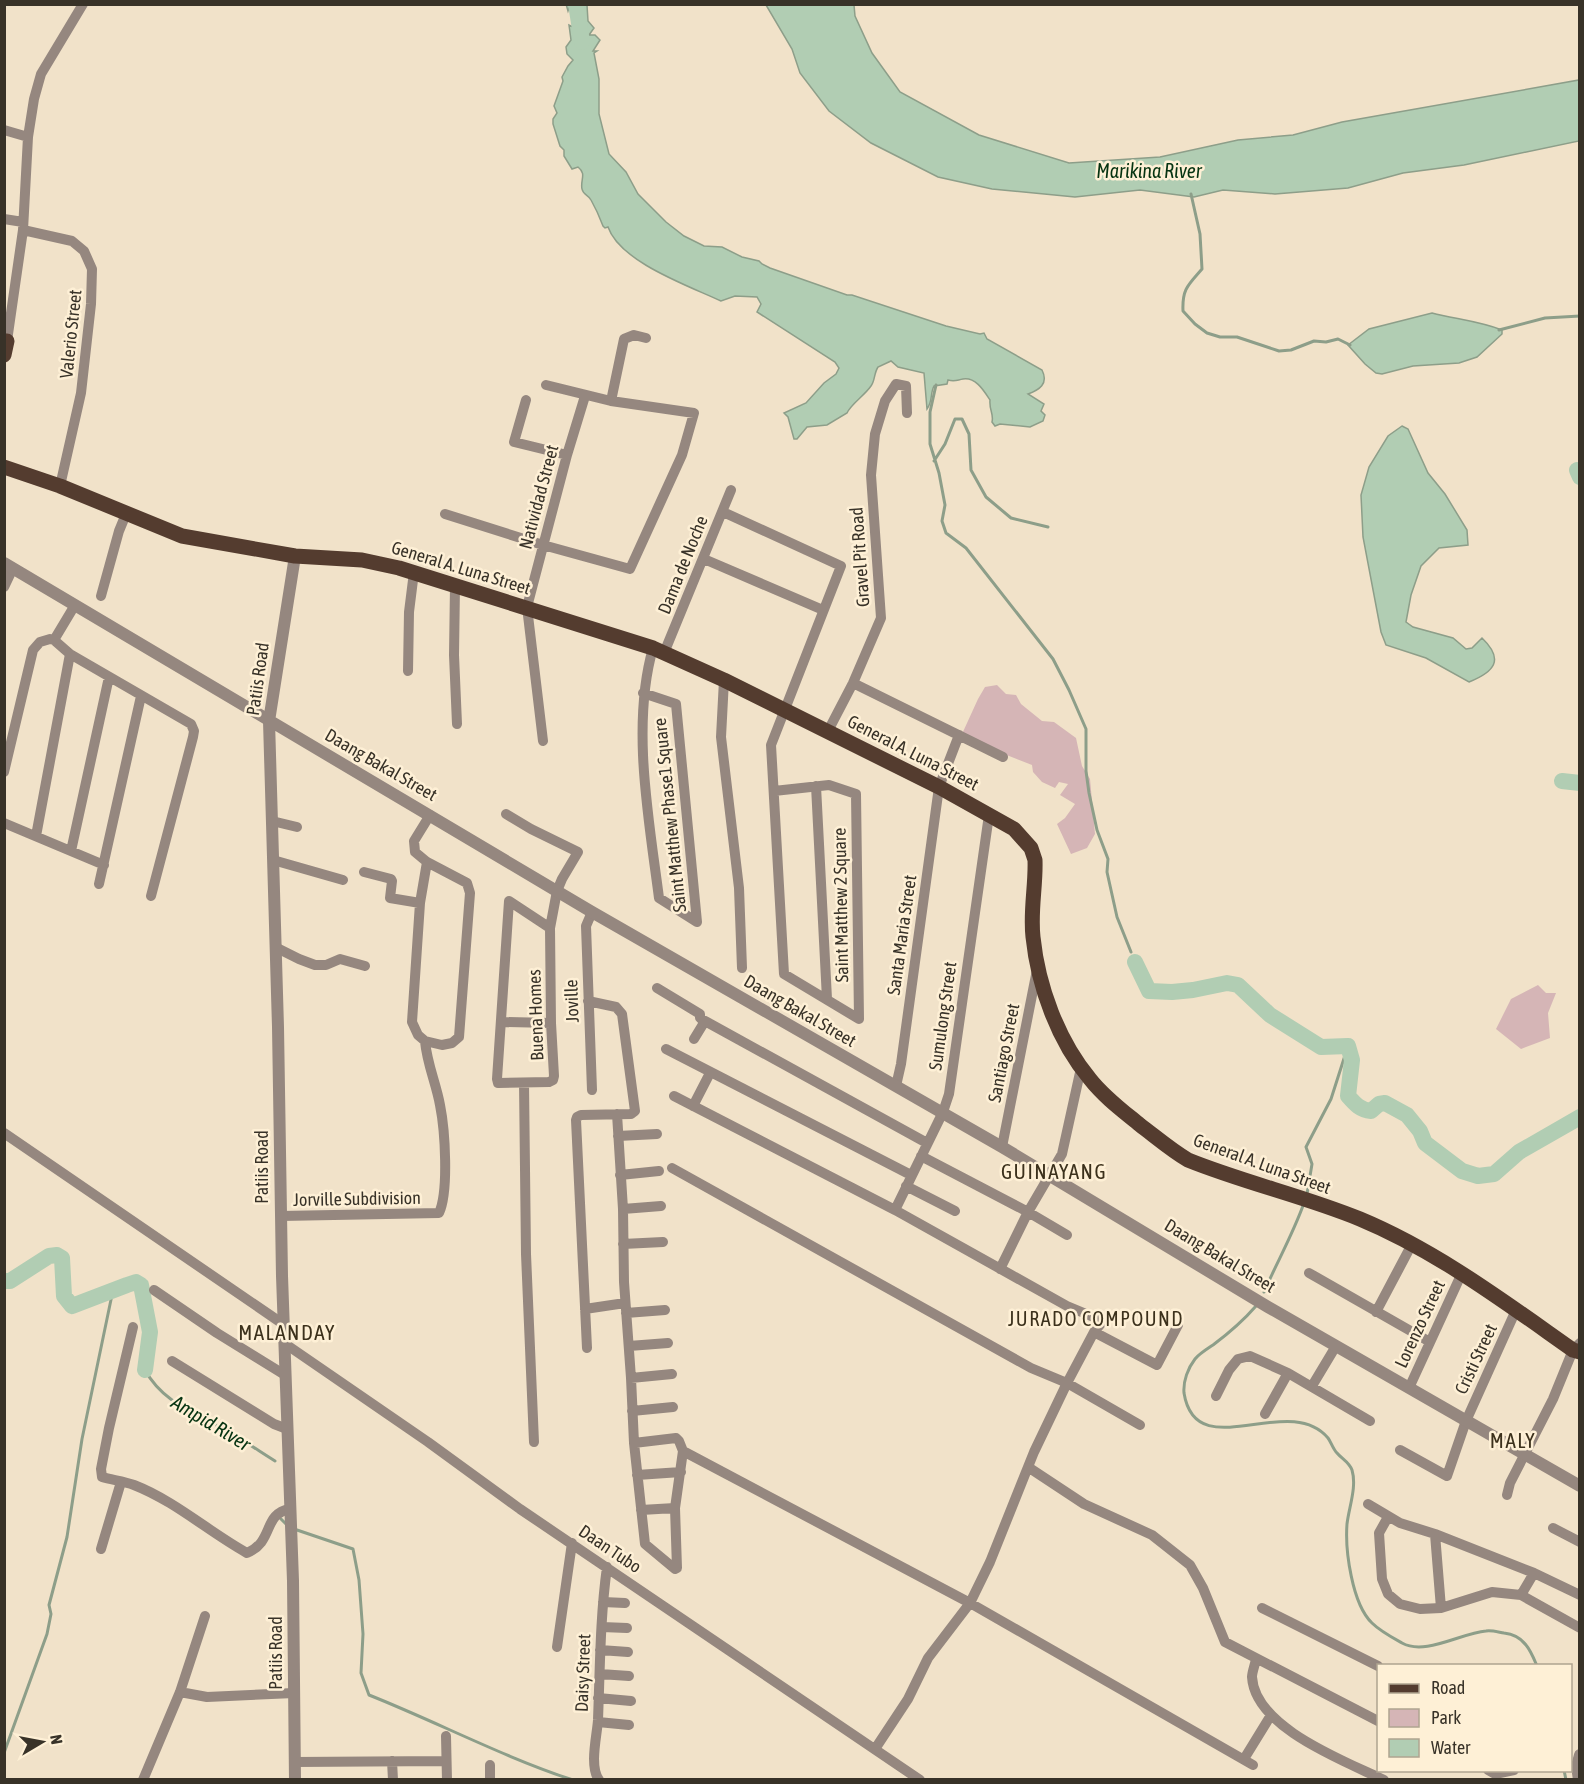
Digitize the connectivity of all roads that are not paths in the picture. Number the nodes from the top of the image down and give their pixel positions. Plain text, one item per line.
1 (84, 4) edge
2 (4, 130) edge
3 (28, 137) junction
4 (4, 219) edge
5 (23, 226) junction
6 (646, 338) dead end
7 (5, 346) edge
8 (546, 385) dead end
9 (585, 396) junction
10 (526, 400) dead end
11 (611, 401) junction
12 (907, 413) dead end
13 (567, 455) junction
14 (4, 467) edge
15 (60, 486) junction
16 (731, 490) dead end
17 (723, 512) junction
18 (126, 514) junction
19 (445, 514) dead end
20 (543, 545) junction
21 (295, 556) junction
22 (704, 559) junction
23 (9, 566) edge
24 (414, 572) junction
25 (455, 586) junction
26 (4, 587) edge
27 (101, 596) dead end
28 (75, 605) junction
29 (528, 608) junction
30 (823, 610) junction
31 (54, 640) junction
32 (659, 650) junction
33 (70, 654) junction
34 (408, 671) dead end
35 (109, 677) junction
36 (724, 680) junction
37 (853, 683) junction
38 (643, 693) junction
39 (141, 696) junction
40 (785, 710) junction
41 (269, 721) junction
42 (457, 724) dead end
43 (828, 731) junction
44 (959, 735) junction
45 (543, 741) dead end
46 (1003, 757) dead end
47 (4, 772) edge
48 (816, 786) junction
49 (939, 787) junction
50 (774, 791) junction
51 (506, 814) dead end
52 (430, 815) junction
53 (989, 815) junction
54 (272, 821) junction
55 (4, 823) edge
56 (297, 827) dead end
57 (36, 836) junction
58 (71, 851) junction
59 (273, 860) junction
60 (427, 862) junction
61 (104, 865) junction
62 (364, 872) dead end
63 (343, 880) dead end
64 (99, 884) dead end
65 (557, 891) junction
66 (151, 896) dead end
67 (420, 903) junction
68 (592, 912) junction
69 (550, 928) junction
70 (275, 946) junction
71 (1038, 965) junction
72 (365, 966) dead end
73 (742, 968) dead end
74 (657, 988) dead end
75 (826, 999) junction
76 (588, 1001) junction
77 (502, 1022) junction
78 (705, 1022) junction
79 (551, 1023) junction
80 (694, 1039) dead end
81 (425, 1041) junction
82 (666, 1049) dead end
83 (1081, 1068) junction
84 (710, 1073) junction
85 (524, 1083) junction
86 (896, 1086) junction
87 (592, 1090) dead end
88 (674, 1096) dead end
89 (693, 1106) junction
90 (943, 1112) junction
91 (617, 1114) junction
92 (4, 1134) edge
93 (657, 1134) dead end
94 (618, 1136) junction
95 (927, 1143) junction
96 (1002, 1147) junction
97 (921, 1156) junction
98 (672, 1168) dead end
99 (659, 1171) dead end
100 (620, 1175) junction
101 (911, 1175) junction
102 (1050, 1176) junction
103 (906, 1186) junction
104 (662, 1206) dead end
105 (623, 1209) junction
106 (895, 1210) junction
107 (955, 1211) dead end
108 (1028, 1212) junction
109 (280, 1216) junction
110 (1066, 1235) dead end
111 (663, 1242) dead end
112 (623, 1244) junction
113 (1412, 1244) junction
114 (1000, 1269) junction
115 (1309, 1273) dead end
116 (1461, 1275) junction
117 (154, 1290) dead end
118 (626, 1308) junction
119 (585, 1309) junction
120 (665, 1310) dead end
121 (1516, 1310) junction
122 (1376, 1312) junction
123 (283, 1324) junction
124 (1178, 1325) dead end
125 (133, 1327) dead end
126 (1094, 1332) junction
127 (1430, 1342) junction
128 (668, 1343) dead end
129 (284, 1344) junction
130 (629, 1346) junction
131 (1336, 1346) junction
132 (587, 1348) dead end
133 (1577, 1348) edge
134 (172, 1361) dead end
135 (1288, 1372) junction
136 (672, 1374) dead end
137 (285, 1375) junction
138 (631, 1378) junction
139 (1067, 1383) junction
140 (1312, 1386) junction
141 (1409, 1388) junction
142 (1216, 1396) dead end
143 (673, 1407) dead end
144 (632, 1412) junction
145 (1265, 1414) dead end
146 (1370, 1421) dead end
147 (1466, 1421) junction
148 (1140, 1425) dead end
149 (287, 1429) junction
150 (534, 1442) dead end
151 (634, 1443) junction
152 (1400, 1450) dead end
153 (683, 1451) junction
154 (1524, 1454) junction
155 (1028, 1467) junction
156 (681, 1472) junction
157 (637, 1475) junction
158 (121, 1482) junction
159 (1580, 1486) edge
160 (1507, 1495) dead end
161 (1368, 1504) dead end
162 (675, 1508) junction
163 (290, 1509) junction
164 (641, 1510) junction
165 (1388, 1518) junction
166 (1553, 1528) dead end
167 (1435, 1534) junction
168 (1580, 1542) edge
169 (572, 1543) junction
170 (101, 1549) dead end
171 (607, 1567) junction
172 (1534, 1573) junction
173 (1521, 1595) junction
174 (1580, 1595) edge
175 (603, 1602) junction
176 (625, 1603) dead end
177 (970, 1603) junction
178 (1262, 1608) dead end
179 (1441, 1608) junction
180 (205, 1616) dead end
181 (602, 1627) junction
182 (627, 1628) dead end
183 (1580, 1628) edge
184 (557, 1647) dead end
185 (600, 1650) junction
186 (628, 1652) dead end
187 (1256, 1659) junction
188 (1377, 1666) edge
189 (600, 1674) junction
190 (629, 1676) dead end
191 (180, 1692) junction
192 (294, 1693) junction
193 (598, 1698) junction
194 (631, 1701) dead end
195 (1271, 1715) junction
196 (1377, 1720) edge
197 (598, 1722) junction
198 (629, 1725) dead end
199 (446, 1736) dead end
200 (875, 1749) junction
201 (392, 1761) junction
202 (446, 1761) junction
203 (295, 1762) junction
204 (1576, 1762) edge
205 (490, 1765) dead end
206 (142, 1779) edge
207 (295, 1779) edge
208 (393, 1779) edge
209 (447, 1779) edge
210 (490, 1779) edge
211 (599, 1779) edge
212 (920, 1779) edge
213 (1384, 1779) edge
214 (1579, 1779) edge

1 - 3 street
2 - 3 street
3 - 5 street
4 - 5 street, Valerio Street
5 - 7 street
5 - 15 street, Valerio Street
6 - 11 street
8 - 9 street
9 - 11 street
9 - 13 street, Natividad Street
10 - 13 street
11 - 20 street
12 - 37 street, Gravel Pit Road
13 - 20 street, Natividad Street
14 - 15 main road, General A. Luna Street
15 - 18 main road, General A. Luna Street
16 - 17 street, Dama de Noche
17 - 22 street, Dama de Noche
17 - 30 street, Saint Matthew 2 Square
18 - 21 main road, General A. Luna Street
18 - 27 street
19 - 20 street
20 - 29 street, Natividad Street
21 - 24 main road, General A. Luna Street
21 - 41 street, Patiis Road
22 - 30 street
22 - 32 street, Dama de Noche
23 - 26 street
23 - 28 street, Daang Bakal Street
24 - 25 main road, General A. Luna Street
24 - 34 street
25 - 29 main road, General A. Luna Street
25 - 42 street
28 - 31 street
28 - 41 street, Daang Bakal Street
29 - 32 main road, General A. Luna Street
29 - 45 street, Natividad Street
30 - 40 street, Saint Matthew 2 Square
31 - 33 street
31 - 47 street
32 - 36 main road, General A. Luna Street
32 - 38 street, Saint Matthew Phase1 Square
33 - 35 street
33 - 57 street
35 - 39 street
35 - 58 street
36 - 40 main road, General A. Luna Street
36 - 73 street
37 - 43 street, Gravel Pit Road
37 - 44 street
38 - 38 street, Saint Matthew Phase1 Square
39 - 61 street
39 - 66 street
40 - 43 main road, General A. Luna Street
40 - 50 street, Saint Matthew 2 Square
41 - 52 street, Daang Bakal Street
41 - 54 street, Patiis Road
43 - 49 main road, General A. Luna Street
44 - 46 street
44 - 49 street, Santa Maria Street
48 - 50 street, Saint Matthew 2 Square
48 - 75 street, Saint Matthew 2 Square
48 - 75 street, Saint Matthew 2 Square
49 - 53 main road, General A. Luna Street
49 - 86 street, Santa Maria Street
50 - 75 street, Saint Matthew 2 Square
51 - 65 street, Buena Homes
52 - 60 street
52 - 65 street, Daang Bakal Street
53 - 71 main road, General A. Luna Street
53 - 90 street, Sumulong Street
54 - 56 street
54 - 59 street, Patiis Road
55 - 57 street
57 - 58 street
58 - 61 street
59 - 63 street
59 - 70 street, Patiis Road
60 - 67 street
60 - 81 street
61 - 64 street
62 - 67 street
65 - 68 street, Daang Bakal Street
65 - 69 street, Buena Homes
67 - 81 street
68 - 76 street, Joville
68 - 86 street, Daang Bakal Street
69 - 77 street
69 - 79 street, Buena Homes
70 - 72 street
70 - 109 street, Patiis Road
71 - 83 main road, General A. Luna Street
71 - 96 street, Santiago Street
74 - 78 street
76 - 87 street, Joville
76 - 91 street
77 - 79 street
77 - 85 street, Buena Homes
78 - 80 street
78 - 95 street
79 - 85 street, Buena Homes
81 - 109 street, Jorville Subdivision
82 - 84 street
83 - 102 street
83 - 113 main road, General A. Luna Street
84 - 89 street
84 - 101 street
85 - 150 street
86 - 90 street, Daang Bakal Street
88 - 89 street
89 - 106 street
90 - 95 street, Sumulong Street
90 - 96 street, Daang Bakal Street
91 - 94 street
91 - 119 street
92 - 123 street
93 - 94 street
94 - 100 street
95 - 97 street, Sumulong Street
96 - 102 street, Daang Bakal Street
97 - 101 street, Sumulong Street
97 - 108 street
98 - 139 street
99 - 100 street
100 - 105 street
101 - 103 street, Sumulong Street
102 - 108 street
102 - 131 street, Daang Bakal Street
103 - 106 street, Sumulong Street
103 - 107 street
104 - 105 street
105 - 112 street
106 - 114 street
108 - 110 street
108 - 114 street
109 - 123 street, Patiis Road
111 - 112 street
112 - 118 street
113 - 116 main road, General A. Luna Street
113 - 122 street
114 - 126 street
115 - 122 street
116 - 121 main road, General A. Luna Street
116 - 127 street, Lorenzo Street
117 - 137 street
118 - 119 street
118 - 120 street
118 - 130 street
119 - 132 street
121 - 133 main road, General A. Luna Street
121 - 147 street, Cristi Street
122 - 127 street
123 - 129 street, Patiis Road
124 - 126 street
125 - 158 street
126 - 139 street
127 - 141 street, Lorenzo Street
128 - 130 street
129 - 137 street, Patiis Road
129 - 169 street, Daan Tubo
130 - 138 street
131 - 140 street
131 - 141 street, Daang Bakal Street
133 - 154 street
134 - 149 street
135 - 140 street
135 - 142 street
135 - 145 street
136 - 138 street
137 - 149 street, Patiis Road
138 - 144 street
139 - 148 street
139 - 155 street
140 - 146 street
141 - 147 street, Daang Bakal Street
143 - 144 street
144 - 151 street
147 - 152 street, Cristi Street
147 - 154 street, Daang Bakal Street
149 - 163 street, Patiis Road
151 - 153 street
151 - 157 street
153 - 156 street
153 - 177 street
154 - 159 street, Daang Bakal Street
154 - 160 street
155 - 177 street
155 - 187 street
156 - 157 street
156 - 162 street
157 - 164 street
158 - 163 street
158 - 170 street
161 - 165 street
162 - 164 street
162 - 164 street
163 - 192 street, Patiis Road
165 - 167 street
165 - 179 street
166 - 168 street
167 - 172 street
167 - 179 street
169 - 171 street, Daan Tubo
169 - 184 street
171 - 175 street, Daisy Street
171 - 200 street, Daan Tubo
172 - 173 street
172 - 174 street
173 - 179 street
173 - 183 street
175 - 176 street
175 - 181 street, Daisy Street
177 - 195 street
177 - 200 street
178 - 188 street
180 - 191 street
181 - 182 street
181 - 185 street, Daisy Street
185 - 186 street
185 - 189 street, Daisy Street
187 - 195 street
187 - 196 street
189 - 190 street
189 - 193 street, Daisy Street
191 - 192 street
191 - 206 street
192 - 203 street, Patiis Road
193 - 194 street
193 - 197 street, Daisy Street
195 - 213 street
197 - 198 street
197 - 211 street, Daisy Street
199 - 202 street
200 - 212 street, Daan Tubo
201 - 202 street
201 - 203 street
201 - 208 street
202 - 209 street
203 - 207 street, Patiis Road
204 - 214 street
205 - 210 street

